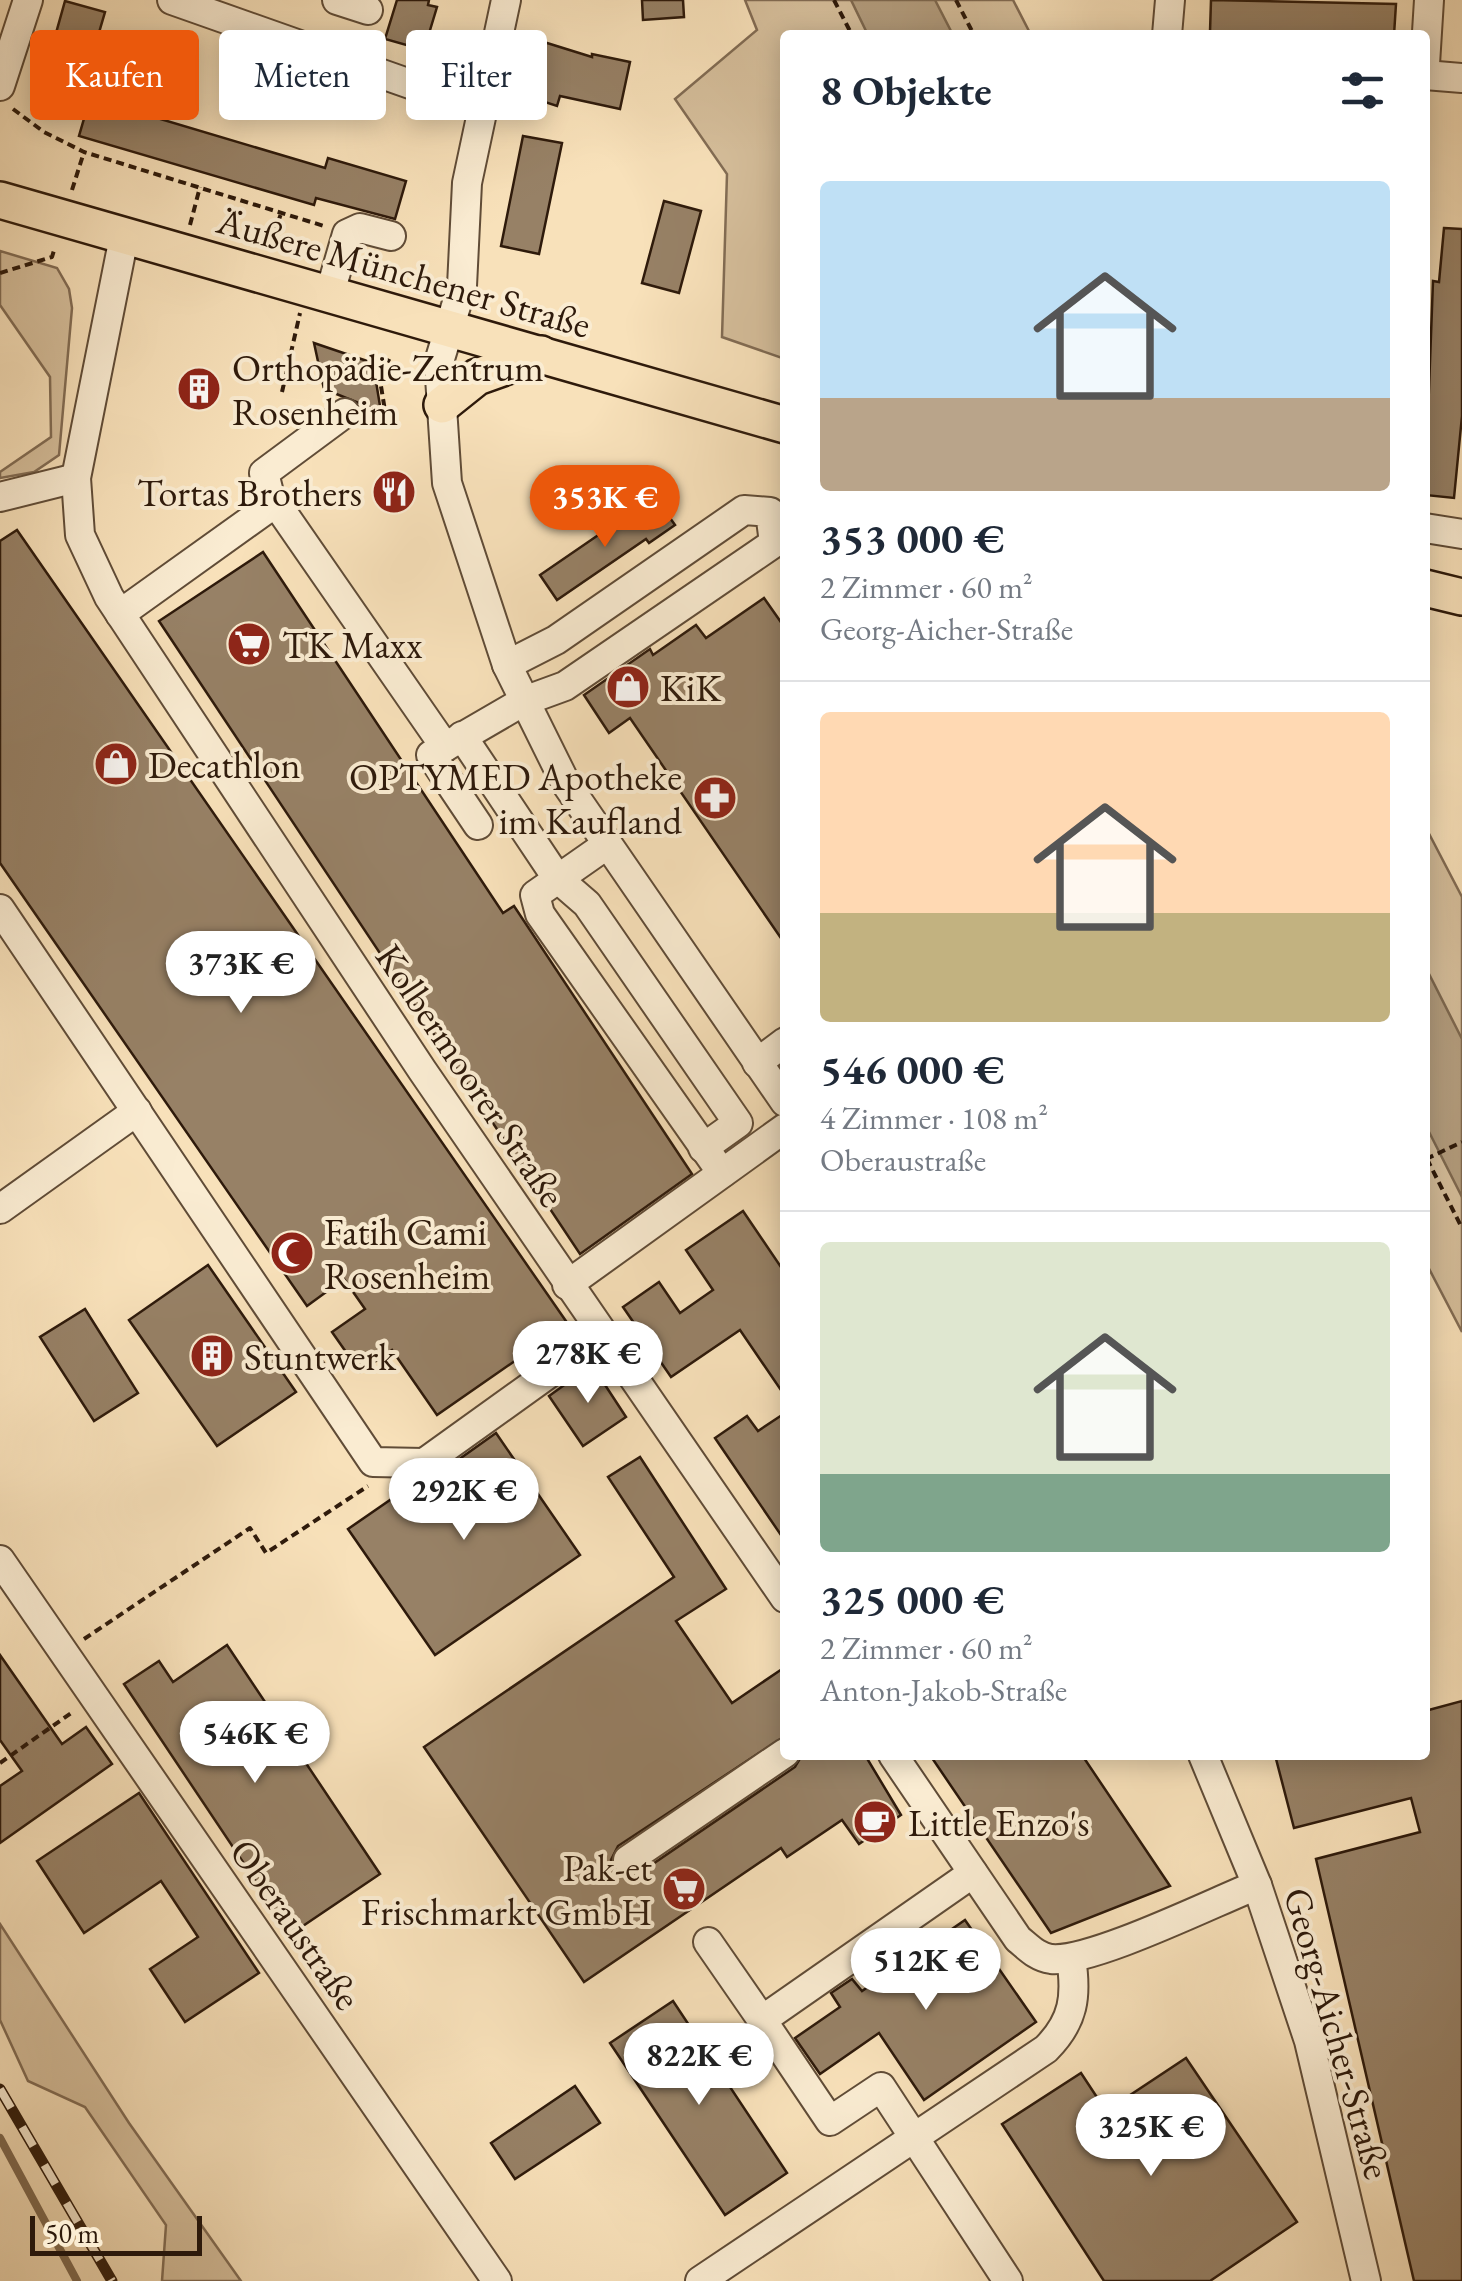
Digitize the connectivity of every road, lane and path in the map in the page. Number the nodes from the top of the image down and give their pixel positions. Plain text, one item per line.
1 (28, 0) edge
2 (172, 0) edge
3 (337, 0) edge
4 (506, 0) edge
5 (834, 0) edge
6 (956, 0) edge
7 (1170, 0) edge
8 (1429, 0) edge
9 (226, 10) edge
10 (368, 10) dead end
11 (499, 30) edge
12 (849, 30) edge
13 (971, 30) edge
14 (1168, 30) edge
15 (1427, 30) edge
16 (1430, 75) edge
17 (1462, 78) edge
18 (406, 79) edge
19 (0, 86) edge
20 (0, 104) edge
21 (479, 120) edge
22 (84, 152) junction
23 (200, 187) junction
24 (0, 200) edge
25 (282, 210) junction
26 (63, 219) junction
27 (348, 234) junction
28 (392, 236) dead end
29 (124, 237) junction
30 (170, 250) junction
31 (0, 273) edge
32 (261, 276) junction
33 (318, 293) junction
34 (447, 326) junction
35 (540, 354) junction
36 (383, 358) dead end
37 (282, 392) dead end
38 (442, 405) junction
39 (345, 414) dead end
40 (386, 417) dead end
41 (780, 425) edge
42 (76, 478) junction
43 (0, 497) edge
44 (275, 503) junction
45 (1430, 529) edge
46 (1462, 534) edge
47 (1430, 589) edge
48 (1462, 597) edge
49 (120, 614) junction
50 (506, 666) junction
51 (524, 700) junction
52 (453, 742) junction
53 (478, 825) dead end
54 (605, 846) junction
55 (557, 878) junction
56 (0, 908) edge
57 (780, 1046) edge
58 (757, 1063) junction
59 (780, 1095) edge
60 (137, 1111) junction
61 (780, 1132) edge
62 (1462, 1142) edge
63 (703, 1148) junction
64 (1430, 1157) edge
65 (1430, 1167) edge
66 (722, 1173) junction
67 (0, 1208) edge
68 (1462, 1228) edge
69 (568, 1285) junction
70 (602, 1336) junction
71 (404, 1462) junction
72 (0, 1560) edge
73 (780, 1591) edge
74 (64, 1653) junction
75 (94, 1697) junction
76 (780, 1756) edge
77 (896, 1760) edge
78 (1205, 1760) edge
79 (0, 1764) edge
80 (628, 1860) dead end
81 (973, 1873) junction
82 (1257, 1885) junction
83 (708, 1942) dead end
84 (1071, 1958) junction
85 (762, 2020) junction
86 (915, 2137) junction
87 (497, 2281) edge
88 (700, 2281) edge
89 (1008, 2281) edge
90 (1366, 2281) edge

1 - 19 street
2 - 9 street
3 - 10 street
4 - 11 street
5 - 12 path
6 - 13 path
7 - 14 street
8 - 15 street
9 - 18 street
16 - 17 street
20 - 22 path
21 - 34 street
22 - 23 path
22 - 26 path
23 - 25 path
23 - 30 path
24 - 26 main road, Äußere Münchener Straße
25 - 27 path
25 - 32 path
26 - 29 main road, Äußere Münchener Straße
26 - 31 path
27 - 28 street
27 - 33 street
29 - 30 main road, Äußere Münchener Straße
29 - 42 street, Kolbermoorer Straße
30 - 32 main road, Äußere Münchener Straße
32 - 33 main road, Äußere Münchener Straße
33 - 34 main road, Äußere Münchener Straße
33 - 37 path
34 - 35 main road, Äußere Münchener Straße
34 - 38 street
35 - 38 main road
35 - 41 main road, Äußere Münchener Straße
36 - 40 path
38 - 50 street
39 - 44 street
42 - 43 street
42 - 49 street, Kolbermoorer Straße
44 - 49 street
44 - 52 street
45 - 46 street
47 - 48 main road
49 - 69 street, Kolbermoorer Straße
50 - 51 street
50 - 51 street
51 - 52 street
51 - 54 street
52 - 53 street
52 - 55 street
54 - 55 street
54 - 58 street
55 - 63 street
55 - 63 street
56 - 60 street
57 - 58 street
58 - 59 street
60 - 67 street
60 - 71 street
61 - 66 street
62 - 64 path
63 - 66 street
65 - 68 path
66 - 69 street
69 - 70 street, Kolbermoorer Straße
70 - 71 street
70 - 73 street, Kolbermoorer Straße
71 - 74 path
72 - 74 street, Oberaustraße
74 - 75 street, Oberaustraße
75 - 79 path
75 - 87 street, Oberaustraße
76 - 80 street
77 - 81 street
78 - 82 street, Georg-Aicher-Straße
81 - 84 street
81 - 85 street
82 - 84 street
82 - 90 street, Georg-Aicher-Straße
83 - 85 street
84 - 86 street
85 - 86 street
86 - 88 street
86 - 89 street

